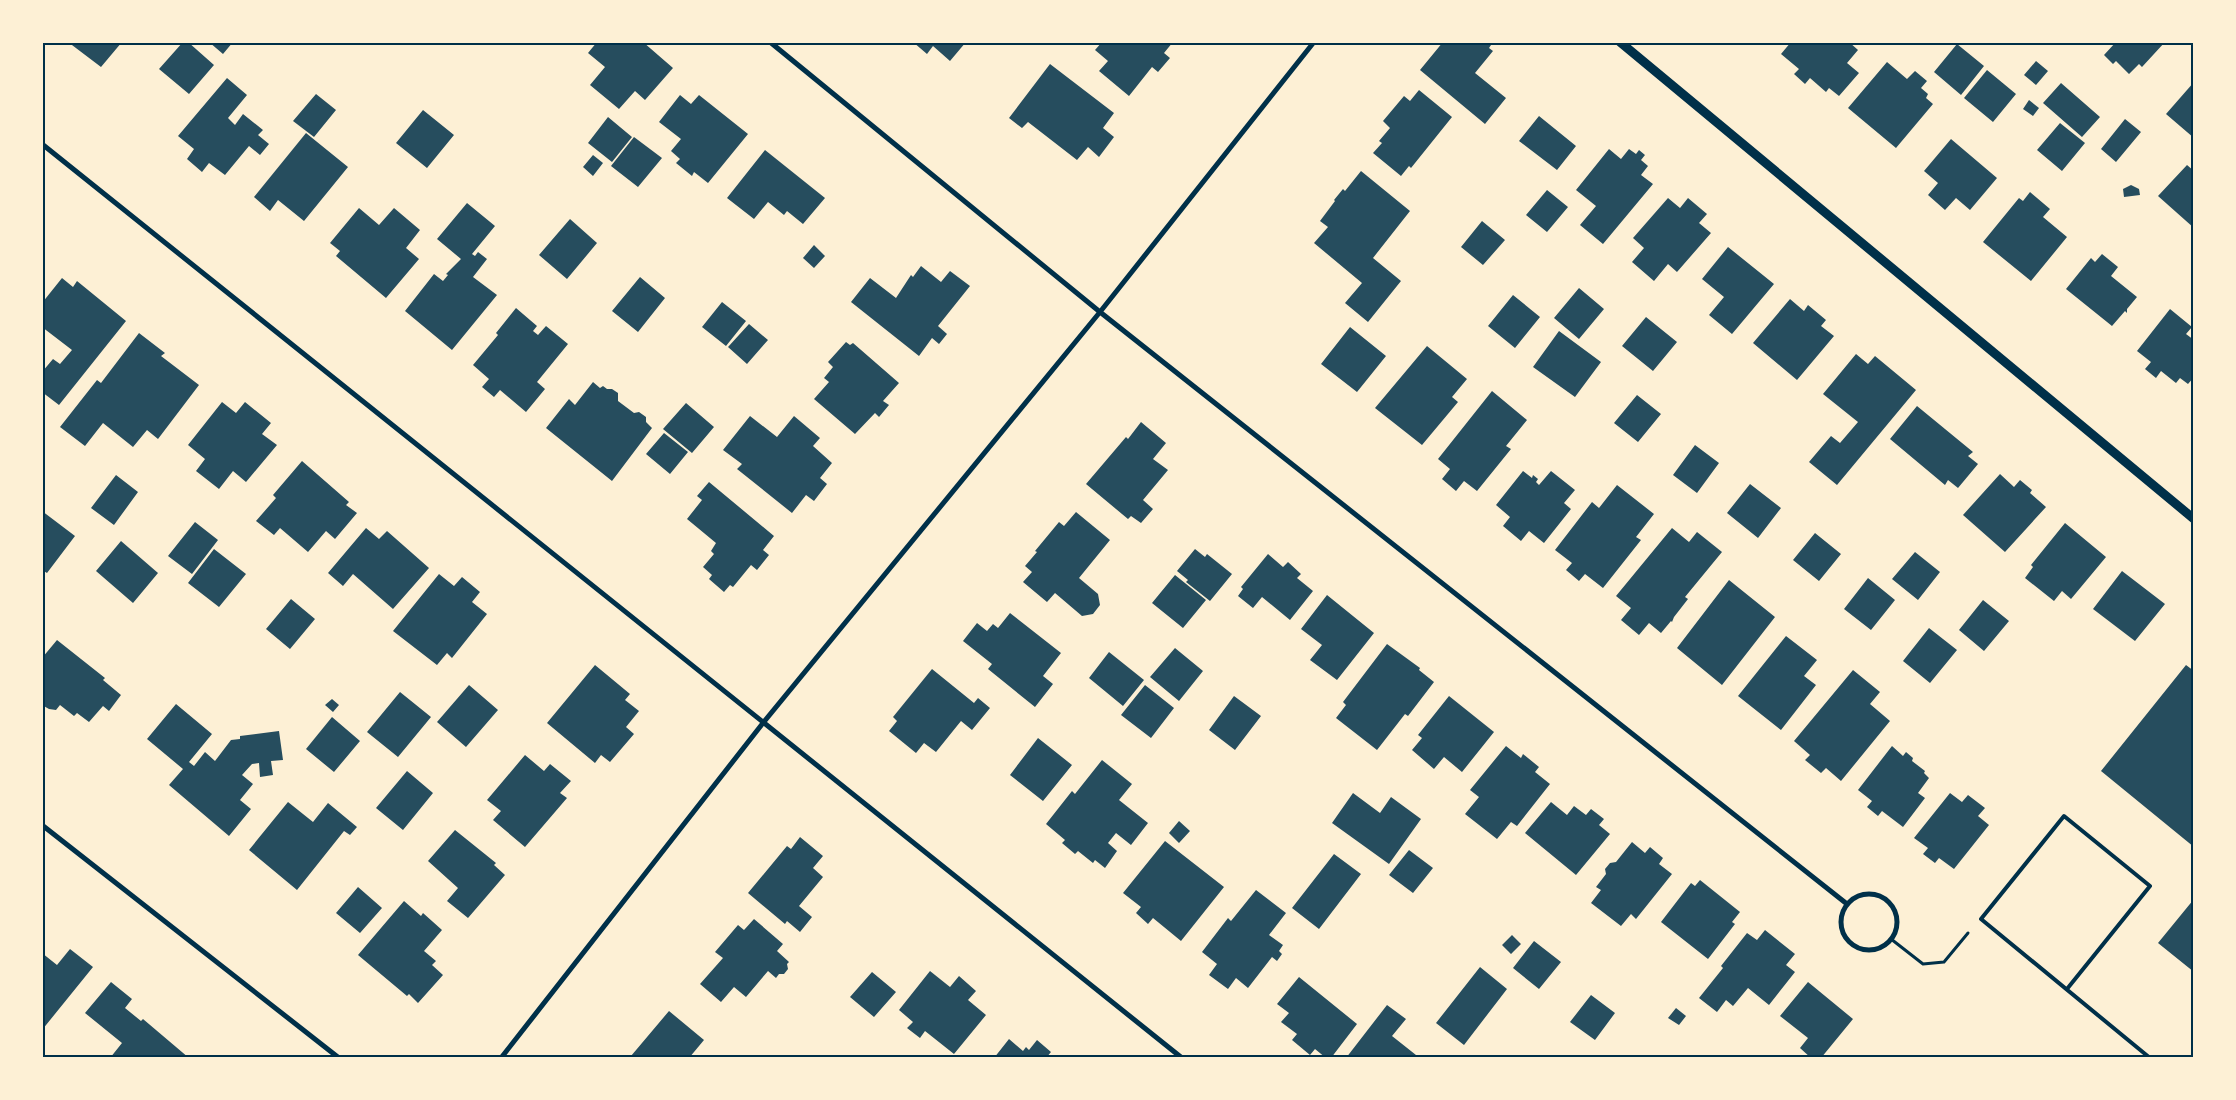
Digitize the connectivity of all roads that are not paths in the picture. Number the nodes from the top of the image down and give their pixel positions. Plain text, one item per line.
1 (770, 42) edge
2 (1314, 42) edge
3 (1620, 42) edge
4 (42, 144) edge
5 (1100, 312) junction
6 (2194, 519) edge
7 (763, 723) junction
8 (42, 825) edge
9 (1847, 904) junction
10 (2067, 989) junction
11 (339, 1058) edge
12 (501, 1058) edge
13 (1182, 1058) edge
14 (2150, 1058) edge

1 - 5 street
2 - 5 street
3 - 6 street
4 - 7 street
5 - 7 street
5 - 9 street
7 - 12 street
7 - 13 street
8 - 11 street
9 - 9 street
10 - 10 lane
10 - 14 lane

